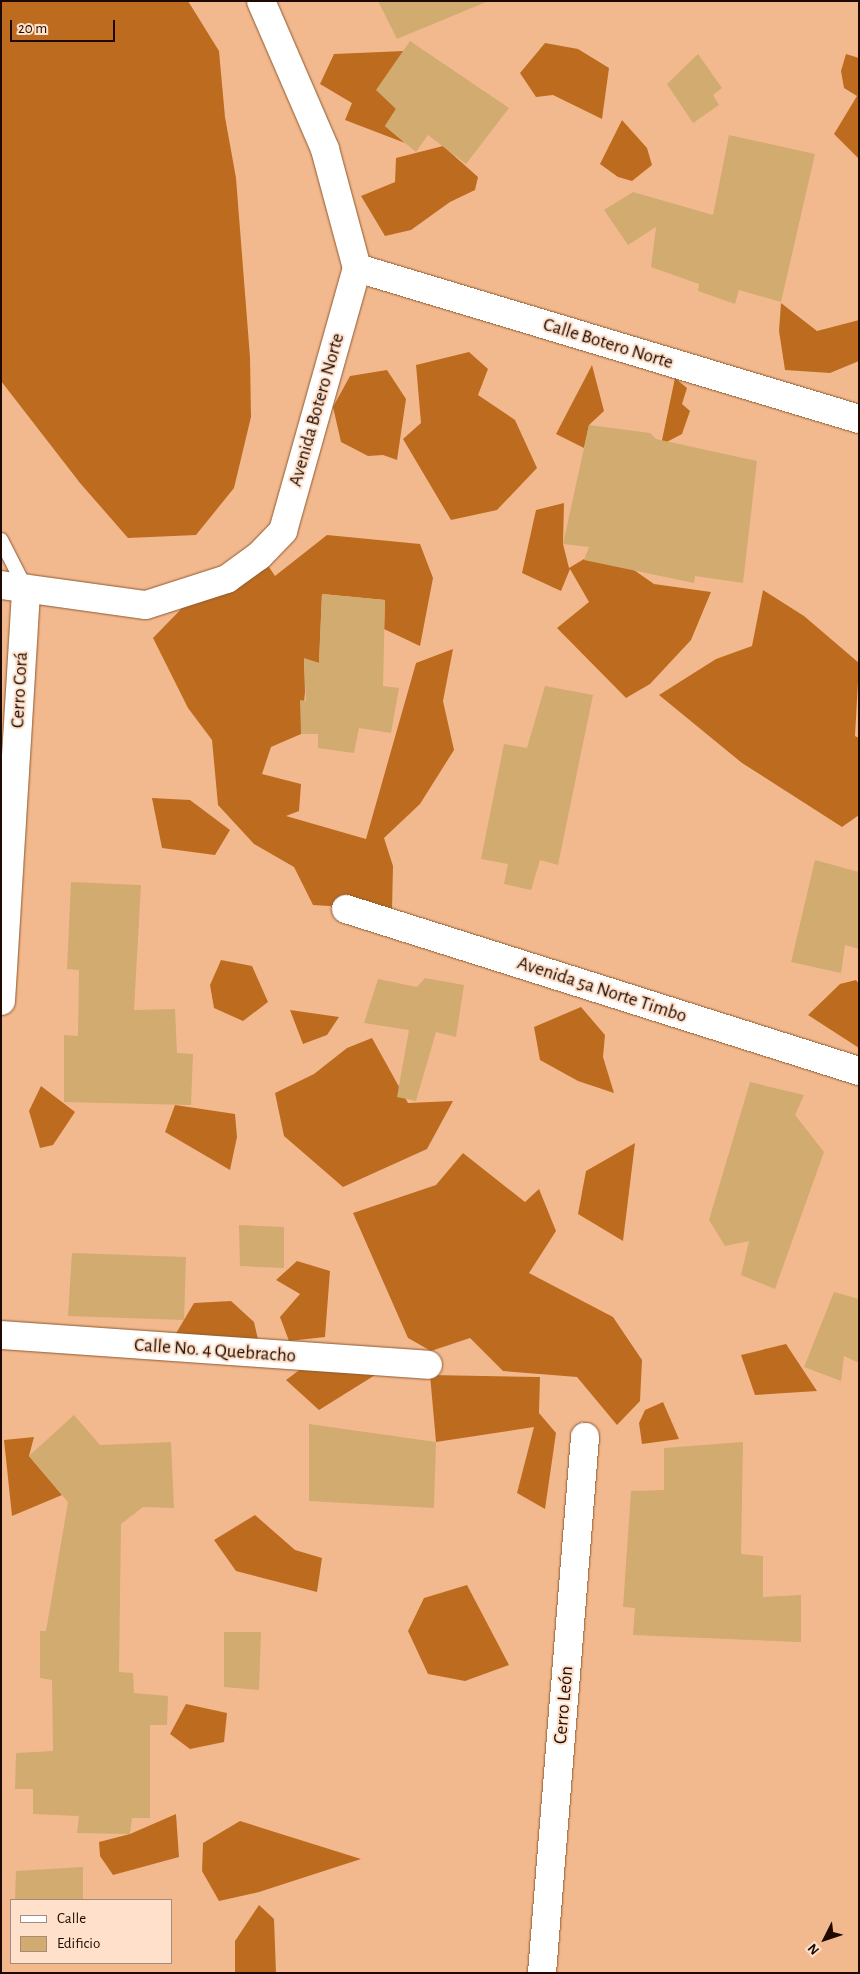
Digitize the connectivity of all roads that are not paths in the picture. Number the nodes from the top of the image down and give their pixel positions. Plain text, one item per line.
1 (261, 1) edge
2 (357, 268) junction
3 (859, 419) edge
4 (1, 540) edge
5 (14, 587) edge
6 (346, 909) dead end
7 (1, 1001) edge
8 (859, 1071) edge
9 (1, 1335) edge
10 (428, 1365) dead end
11 (585, 1437) dead end
12 (542, 1973) edge

1 - 2 street
2 - 3 street, Calle Botero Norte
2 - 5 street, Avenida Botero Norte
4 - 5 lane
5 - 7 street, Cerro Corá
6 - 8 street, Avenida 5a Norte Timbo
9 - 10 street, Calle No. 4 Quebracho
11 - 12 street, Cerro León

